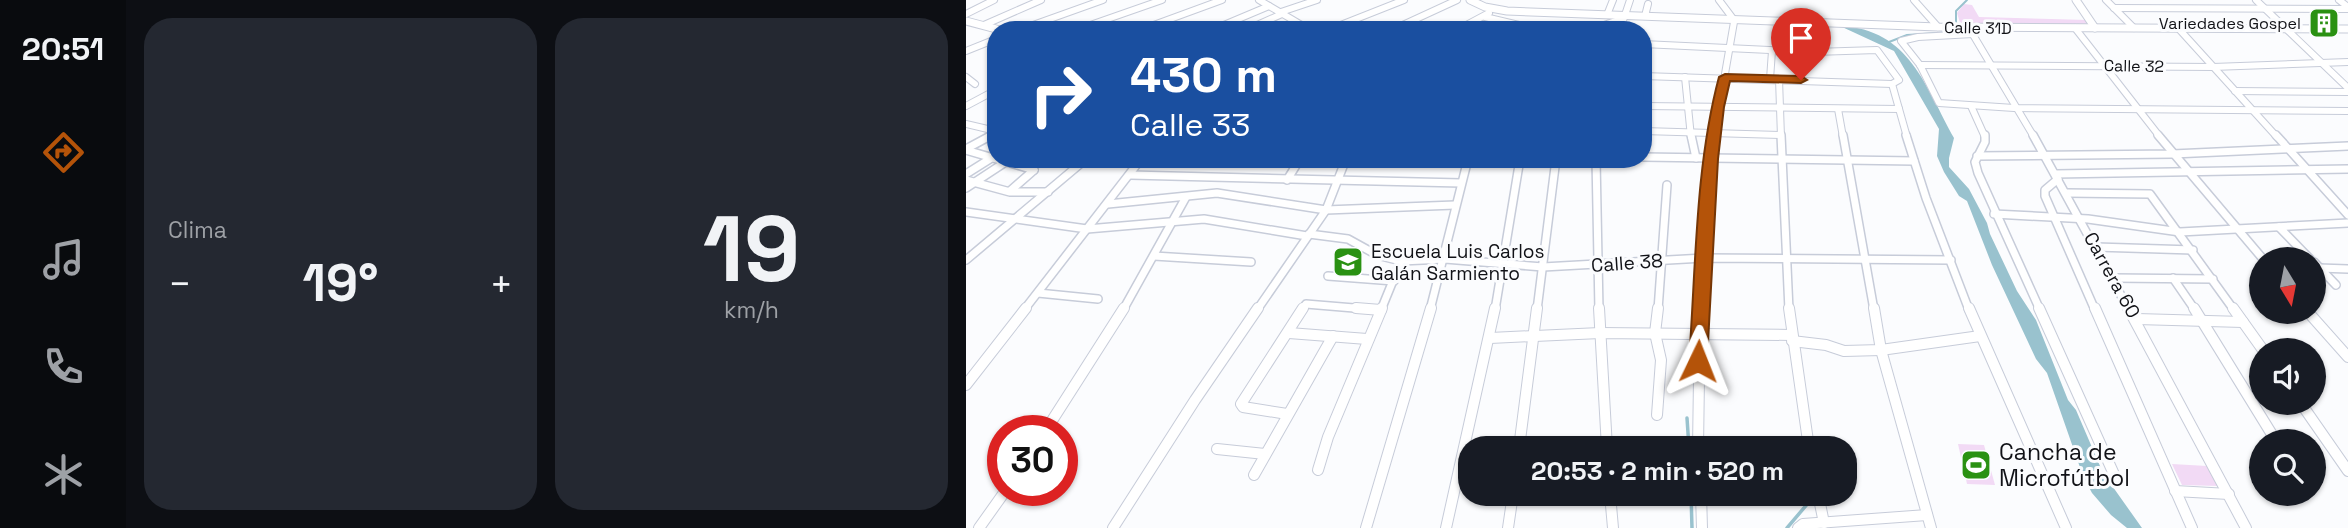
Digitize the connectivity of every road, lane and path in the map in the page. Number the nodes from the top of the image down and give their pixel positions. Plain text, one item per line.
1 (994, 0) edge
2 (1021, 0) edge
3 (1103, 0) edge
4 (1162, 0) edge
5 (1222, 0) edge
6 (1259, 0) edge
7 (1317, 0) edge
8 (1404, 0) edge
9 (1457, 0) edge
10 (1470, 0) edge
11 (1613, 0) edge
12 (1630, 0) edge
13 (1722, 0) edge
14 (1914, 0) edge
15 (2076, 0) edge
16 (2106, 0) edge
17 (2256, 0) edge
18 (2339, 0) edge
19 (1038, 1) edge
20 (1648, 4) dead end
21 (1269, 6) junction
22 (1486, 8) junction
23 (2114, 8) junction
24 (2348, 8) edge
25 (2266, 9) junction
26 (1282, 12) junction
27 (966, 14) edge
28 (1607, 15) junction
29 (1625, 15) junction
30 (1641, 16) junction
31 (1485, 17) junction
32 (966, 21) edge
33 (993, 21) edge
34 (1044, 21) edge
35 (1102, 21) edge
36 (1165, 21) edge
37 (1233, 21) edge
38 (1264, 21) edge
39 (1296, 21) edge
40 (1351, 21) edge
41 (1412, 21) edge
42 (1476, 21) edge
43 (1502, 21) edge
44 (1625, 21) edge
45 (1734, 21) junction
46 (1827, 23) junction
47 (987, 24) edge
48 (984, 25) junction
49 (987, 26) edge
50 (1938, 27) junction
51 (2075, 28) junction
52 (2095, 28) junction
53 (2134, 28) junction
54 (2179, 29) junction
55 (2288, 29) junction
56 (2348, 29) edge
57 (1971, 31) junction
58 (987, 43) edge
59 (1652, 45) edge
60 (1729, 49) junction
61 (966, 51) edge
62 (1772, 51) junction
63 (1814, 52) junction
64 (2348, 62) edge
65 (1989, 63) junction
66 (2324, 63) junction
67 (1920, 65) junction
68 (2105, 66) junction
69 (2213, 67) junction
70 (1652, 76) edge
71 (966, 77) edge
72 (1685, 77) junction
73 (1725, 77) junction
74 (1774, 79) junction
75 (2343, 79) edge
76 (975, 84) dead end
77 (1892, 84) junction
78 (2348, 90) edge
79 (2235, 91) junction
80 (987, 95) edge
81 (966, 106) edge
82 (1652, 106) edge
83 (1686, 106) junction
84 (1971, 106) junction
85 (1717, 107) junction
86 (1778, 107) junction
87 (2014, 107) junction
88 (1838, 109) junction
89 (1899, 109) junction
90 (2137, 109) junction
91 (2253, 111) junction
92 (2348, 111) edge
93 (966, 124) edge
94 (986, 129) edge
95 (1652, 131) edge
96 (1690, 132) junction
97 (1715, 133) junction
98 (1780, 135) junction
99 (987, 137) edge
100 (2348, 146) edge
101 (2287, 148) junction
102 (966, 149) edge
103 (2173, 154) junction
104 (987, 155) edge
105 (2044, 155) junction
106 (1977, 156) junction
107 (1652, 157) edge
108 (1696, 158) junction
109 (1711, 159) junction
110 (1782, 159) junction
111 (1849, 160) junction
112 (987, 161) edge
113 (1914, 161) junction
114 (996, 168) edge
115 (1025, 168) edge
116 (1076, 168) edge
117 (1134, 168) edge
118 (1294, 168) edge
119 (1342, 168) edge
120 (1465, 168) edge
121 (1518, 168) edge
122 (1555, 168) edge
123 (1596, 168) edge
124 (2305, 168) junction
125 (2348, 169) edge
126 (2189, 170) junction
127 (966, 174) edge
128 (1130, 174) junction
129 (2057, 177) junction
130 (966, 180) edge
131 (1287, 180) junction
132 (975, 182) junction
133 (1337, 182) junction
134 (1461, 183) junction
135 (1667, 185) dead end
136 (966, 188) edge
137 (1010, 191) junction
138 (1048, 192) junction
139 (2067, 193) junction
140 (1186, 197) junction
141 (1108, 204) junction
142 (1455, 205) junction
143 (1326, 210) junction
144 (966, 212) edge
145 (1994, 214) junction
146 (2348, 215) edge
147 (2054, 217) junction
148 (1019, 218) junction
149 (2081, 219) junction
150 (1174, 220) junction
151 (2348, 223) edge
152 (2279, 227) junction
153 (1087, 229) junction
154 (2238, 230) junction
155 (2180, 232) junction
156 (1308, 235) junction
157 (2096, 247) junction
158 (2253, 247) edge
159 (2298, 247) edge
160 (2193, 250) junction
161 (1154, 256) junction
162 (1786, 257) junction
163 (1704, 258) junction
164 (966, 260) edge
165 (1444, 260) junction
166 (1662, 260) junction
167 (1951, 260) junction
168 (1402, 261) junction
169 (1864, 261) junction
170 (1251, 262) dead end
171 (1502, 263) junction
172 (1597, 265) junction
173 (2326, 265) edge
174 (1543, 267) junction
175 (2348, 269) edge
176 (2326, 275) edge
177 (1328, 276) dead end
178 (2114, 278) junction
179 (2173, 278) junction
180 (2213, 279) junction
181 (1394, 281) junction
182 (2336, 285) dead end
183 (1038, 293) junction
184 (1098, 299) dead end
185 (1381, 310) junction
186 (2137, 319) junction
187 (2204, 322) junction
188 (2243, 322) junction
189 (2319, 324) edge
190 (1289, 332) junction
191 (1600, 333) junction
192 (1655, 333) junction
193 (1698, 334) junction
194 (1333, 336) junction
195 (1980, 336) junction
196 (1490, 338) junction
197 (1535, 338) junction
198 (1792, 338) junction
199 (2254, 338) edge
200 (1367, 339) junction
201 (1881, 350) junction
202 (2348, 357) edge
203 (966, 385) edge
204 (1287, 414) junction
205 (1056, 415) edge
206 (1657, 415) dead end
207 (2309, 415) edge
208 (2269, 429) edge
209 (1521, 436) edge
210 (1606, 436) edge
211 (1698, 436) edge
212 (1807, 436) edge
213 (1217, 449) dead end
214 (1265, 454) junction
215 (1318, 470) dead end
216 (2348, 471) edge
217 (1254, 475) dead end
218 (2117, 481) dead end
219 (2175, 491) junction
220 (2229, 494) junction
221 (995, 506) edge
222 (1511, 506) edge
223 (1611, 506) edge
224 (1701, 506) edge
225 (1820, 506) edge
226 (1927, 515) junction
227 (1824, 523) junction
228 (979, 528) edge
229 (1113, 528) edge
230 (1366, 528) edge
231 (1446, 528) edge
232 (1508, 528) edge
233 (1613, 528) edge
234 (1702, 528) edge
235 (1798, 528) edge
236 (1931, 528) edge
237 (2066, 528) edge
238 (2192, 528) edge
239 (2246, 528) edge

1 - 27 street
2 - 19 street
3 - 34 street
4 - 35 street
5 - 36 street
6 - 21 street
7 - 26 street
8 - 40 street
9 - 41 street
10 - 22 street
11 - 28 street
12 - 29 street
13 - 45 street
14 - 50 street
15 - 52 street
16 - 23 street
17 - 25 street
18 - 24 street
19 - 33 street
20 - 30 street
21 - 26 street
21 - 37 street
22 - 28 street, Calle 31D
22 - 31 street
22 - 31 street
23 - 25 street
23 - 53 street
24 - 25 street
25 - 55 street
26 - 38 street
26 - 39 street
28 - 29 street, Calle 31D
29 - 30 street, Calle 31D
30 - 44 street
30 - 45 street, Calle 31D
31 - 42 street
31 - 43 street
32 - 48 street
45 - 46 street, Calle 31D
45 - 60 street
46 - 50 street, Calle 31D
46 - 63 street
47 - 48 street
48 - 49 street
50 - 57 street, Calle 31D
51 - 52 street, Calle 31D
51 - 57 street, Calle 31D
51 - 68 street
52 - 53 street, Calle 31D
53 - 54 street, Calle 31D
54 - 55 street, Calle 31D
54 - 69 street
55 - 56 street, Calle 31D
55 - 66 street
57 - 65 street, Carrera 60
57 - 67 street
58 - 61 street
59 - 60 street
60 - 62 street
60 - 73 street
62 - 63 street
62 - 74 street
63 - 77 street
64 - 66 street, Calle 32
65 - 67 street, Calle 32
65 - 68 street, Calle 32
65 - 87 street, Carrera 60
66 - 69 street, Calle 32
66 - 75 street
67 - 84 street
68 - 69 street, Calle 32
68 - 90 street
69 - 79 street
70 - 72 street
71 - 76 street
72 - 73 street
72 - 83 street
73 - 74 street
73 - 85 street
74 - 77 street
74 - 86 street
75 - 78 street
77 - 89 street
78 - 79 street
79 - 91 street
80 - 81 street
82 - 83 street
83 - 85 street
83 - 96 street
84 - 87 street
84 - 106 street
85 - 86 street
85 - 97 street
86 - 88 street
86 - 98 street
87 - 90 street
87 - 105 street, Carrera 60
88 - 89 street
88 - 111 street
89 - 113 street
90 - 91 street
90 - 103 street
91 - 92 street
91 - 101 street
93 - 94 street
95 - 96 street
96 - 97 street
96 - 108 street
97 - 98 street
97 - 109 street
98 - 110 street
99 - 102 street
100 - 101 street
101 - 103 street
101 - 124 street
102 - 104 street
103 - 105 street
103 - 126 street
105 - 106 street
105 - 129 street, Carrera 60
106 - 145 street
107 - 108 street
108 - 109 street
109 - 110 street
109 - 163 street
110 - 111 street
110 - 162 street
111 - 113 street
111 - 169 street
112 - 127 street
113 - 167 street
114 - 132 street
115 - 137 street
116 - 138 street
117 - 128 street
118 - 131 street
119 - 133 street
120 - 134 street
121 - 171 street
122 - 174 street
123 - 172 street
124 - 125 street
124 - 126 street
124 - 146 street
126 - 129 street
126 - 154 street
128 - 131 street
128 - 141 street
129 - 139 street, Carrera 60
129 - 147 street
130 - 132 street
131 - 133 street
132 - 136 street
132 - 137 street
133 - 134 street
133 - 143 street
134 - 142 street
135 - 166 street
137 - 138 street
138 - 148 street
139 - 149 street, Carrera 60
139 - 155 street
140 - 141 street
140 - 143 street
140 - 150 street
141 - 153 street
142 - 143 street
142 - 165 street
143 - 156 street
144 - 148 street, Calle 38
145 - 147 street
145 - 218 street
147 - 149 street
147 - 219 street
148 - 153 street, Calle 38
148 - 164 street
149 - 155 street
149 - 157 street, Carrera 60
150 - 153 street, Calle 38
150 - 156 street, Calle 38
150 - 161 street
151 - 152 street
152 - 154 street
152 - 159 street
153 - 183 street
154 - 155 street
154 - 158 street
155 - 160 street
156 - 168 street, Calle 38
156 - 229 street
157 - 160 street
157 - 178 street, Carrera 60
160 - 180 street
161 - 170 street
161 - 205 street
162 - 163 street, Calle 38
162 - 169 street, Calle 38
162 - 198 street
163 - 166 street, Calle 38
163 - 193 street
165 - 168 street, Calle 38
165 - 171 street, Calle 38
165 - 230 street
166 - 172 street, Calle 38
166 - 192 street
167 - 169 street, Calle 38
167 - 195 street
168 - 181 street
169 - 201 street
171 - 174 street, Calle 38
171 - 196 street
172 - 174 street, Calle 38
172 - 191 street
173 - 175 street
174 - 197 street
176 - 182 street
177 - 181 street
178 - 179 street
178 - 186 street, Carrera 60
179 - 180 street
179 - 187 street
180 - 188 street
181 - 185 street
183 - 184 street
183 - 203 street
185 - 190 street
185 - 200 street
186 - 187 street
186 - 220 street, Carrera 60
187 - 188 street
187 - 208 street
188 - 199 street
189 - 202 street
190 - 194 street
190 - 204 street
191 - 192 street
191 - 197 street
191 - 210 street
192 - 193 street
192 - 206 street
193 - 198 street
193 - 211 street
194 - 200 street
194 - 204 street
195 - 201 street
195 - 237 street
196 - 197 street
196 - 231 street
197 - 209 street
198 - 201 street
198 - 212 street
200 - 215 street
201 - 226 street
204 - 214 street
207 - 216 street
213 - 214 street
214 - 217 street
219 - 220 street
219 - 238 street
220 - 239 street, Carrera 60
221 - 228 street
222 - 232 street
223 - 233 street
224 - 234 street
225 - 227 street
226 - 227 street
226 - 236 street
227 - 235 street

